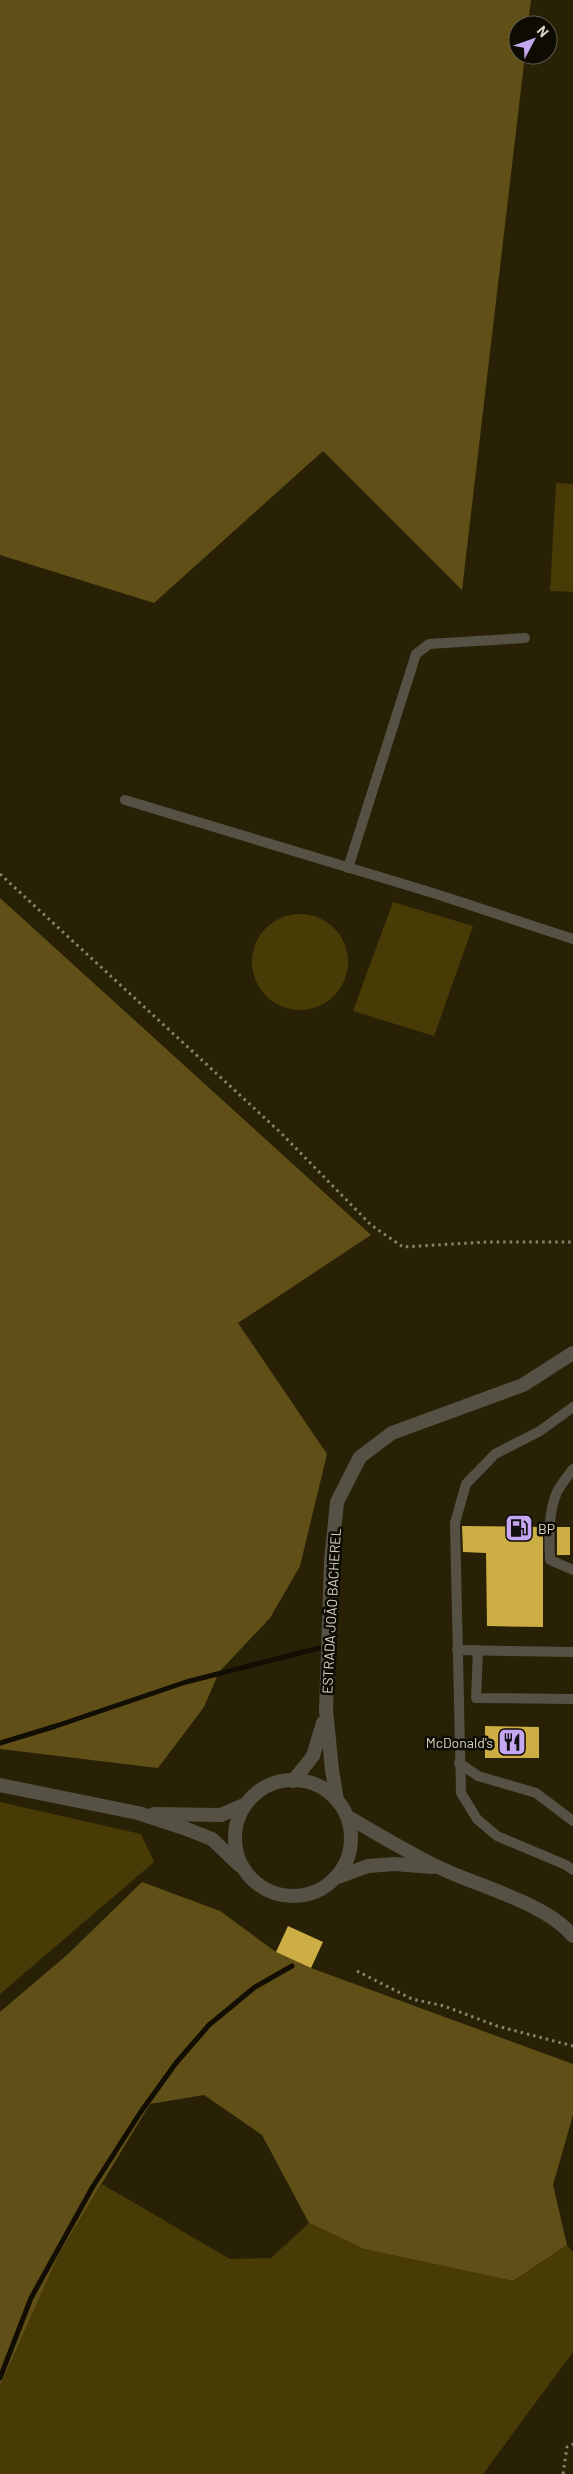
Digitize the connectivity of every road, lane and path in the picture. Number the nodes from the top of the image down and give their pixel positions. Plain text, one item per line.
1 (525, 638) dead end
2 (125, 800) dead end
3 (348, 868) junction
4 (0, 874) edge
5 (573, 939) edge
6 (573, 1242) edge
7 (573, 1353) edge
8 (573, 1408) edge
9 (573, 1469) edge
10 (573, 1570) edge
11 (457, 1650) junction
12 (478, 1650) junction
13 (573, 1652) edge
14 (573, 1699) edge
15 (326, 1710) junction
16 (459, 1763) junction
17 (293, 1781) junction
18 (0, 1785) edge
19 (337, 1800) junction
20 (244, 1805) junction
21 (138, 1813) junction
22 (348, 1817) junction
23 (573, 1821) edge
24 (242, 1867) junction
25 (439, 1868) junction
26 (573, 1870) edge
27 (338, 1876) junction
28 (573, 1936) edge
29 (357, 1971) dead end
30 (573, 2046) edge
31 (573, 2444) edge
32 (564, 2474) edge

1 - 3 lane
2 - 3 lane
3 - 5 lane
4 - 6 path
7 - 15 street, ESTRADA JOÃO BACHEREL
8 - 11 lane
9 - 10 lane
11 - 12 lane
11 - 16 lane
12 - 13 lane
12 - 14 lane
15 - 17 street, ESTRADA JOÃO BACHEREL
15 - 19 street, ESTRADA JOÃO BACHEREL
16 - 23 lane
16 - 26 lane
17 - 19 street
17 - 20 street
18 - 21 street
19 - 22 street
20 - 21 street
20 - 24 street
21 - 24 street
22 - 25 street
22 - 27 street
24 - 27 street
25 - 27 street
25 - 28 street
29 - 30 path
31 - 32 path

